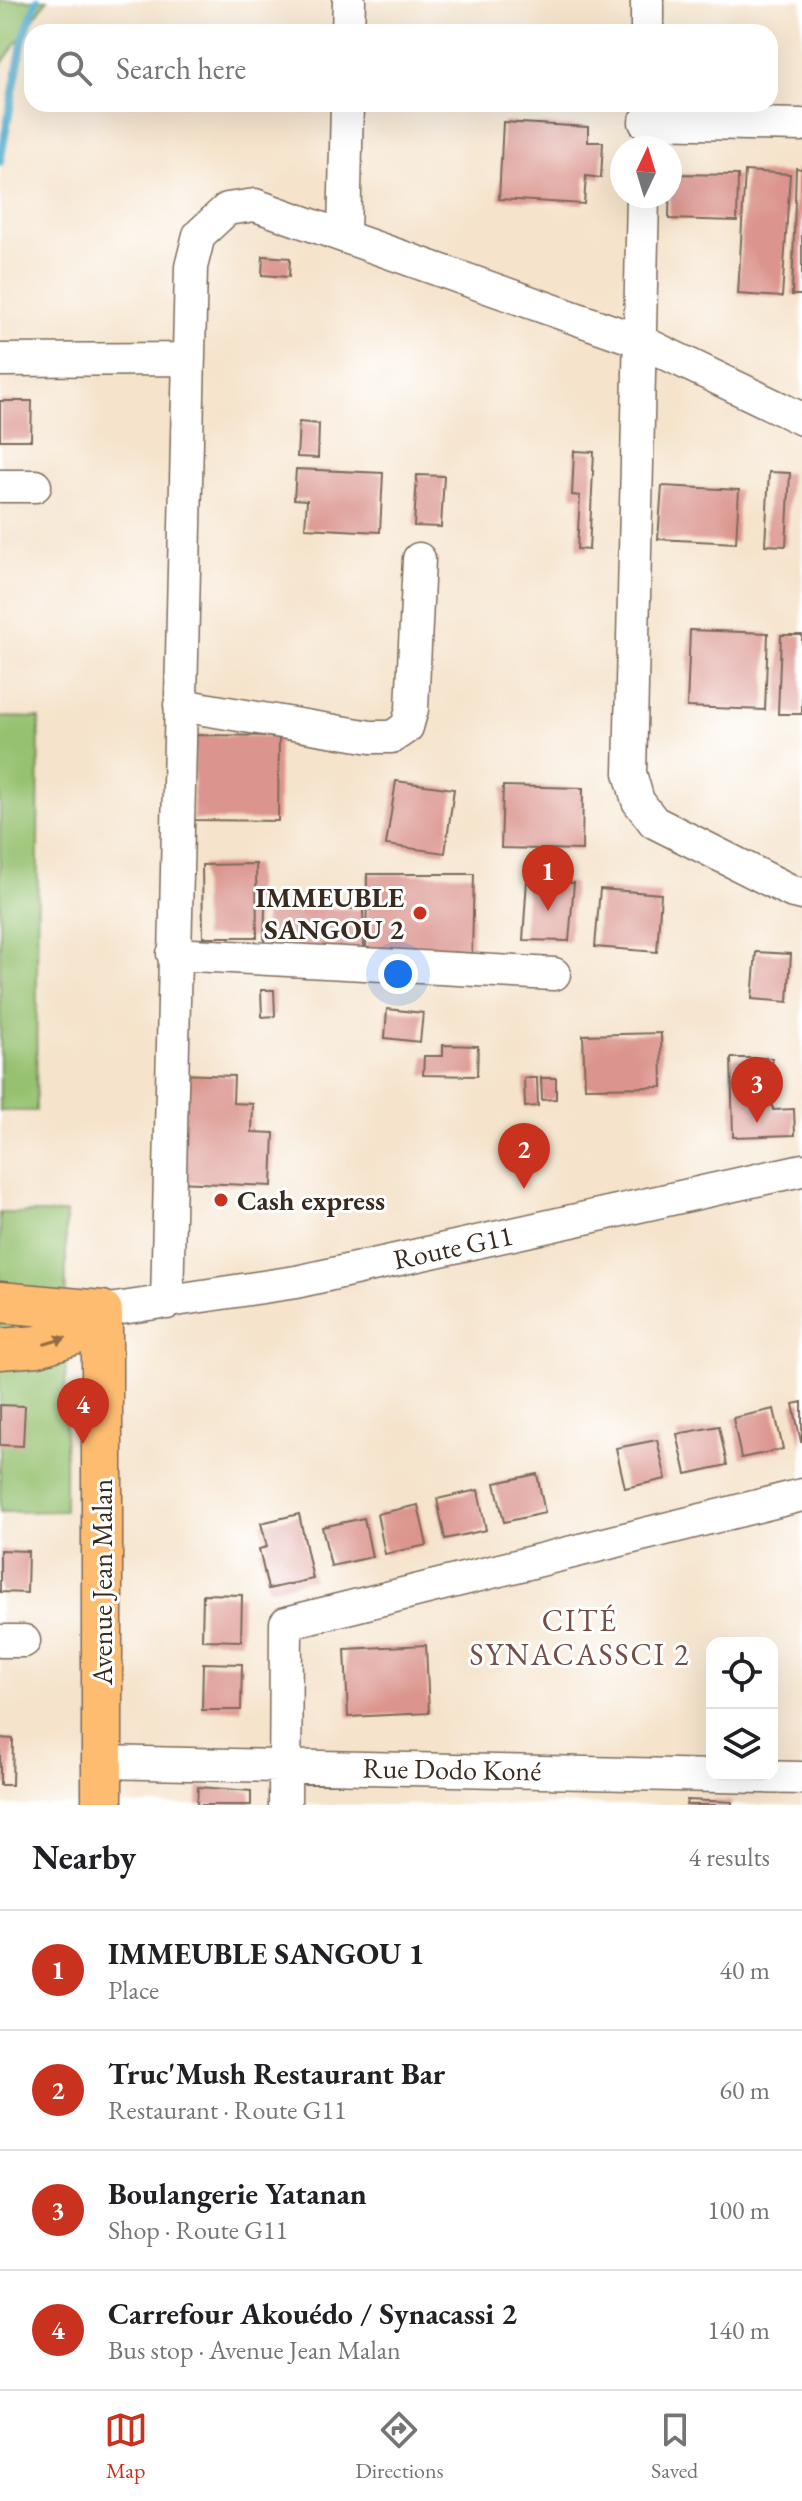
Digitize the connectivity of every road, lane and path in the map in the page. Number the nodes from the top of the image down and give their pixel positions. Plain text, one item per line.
1 (349, 0) edge
2 (647, 0) edge
3 (348, 24) edge
4 (647, 24) edge
5 (347, 112) edge
6 (645, 125) edge
7 (802, 125) edge
8 (643, 208) edge
9 (344, 235) junction
10 (640, 341) junction
11 (189, 359) junction
12 (0, 360) edge
13 (802, 419) edge
14 (0, 486) edge
15 (35, 486) dead end
16 (419, 559) dead end
17 (180, 705) junction
18 (802, 894) edge
19 (173, 954) junction
20 (554, 974) dead end
21 (802, 1170) edge
22 (0, 1302) edge
23 (167, 1303) junction
24 (102, 1311) junction
25 (0, 1349) edge
26 (802, 1495) edge
27 (102, 1762) junction
28 (286, 1765) junction
29 (802, 1778) edge
30 (102, 1805) edge
31 (285, 1805) edge

1 - 3 street
2 - 4 street
5 - 9 street
6 - 7 street
8 - 10 street
9 - 10 street
9 - 11 street
10 - 13 street
10 - 18 street
11 - 12 street
11 - 17 street
14 - 15 street
16 - 17 street
17 - 19 street
19 - 20 street
19 - 23 street
21 - 23 street, Route G11
22 - 24 main road
23 - 24 street, Route G11
25 -> 24 main road
24 - 27 main road, Avenue Jean Malan
26 - 28 street
27 - 28 street, Rue Dodo Koné
27 - 30 main road, Avenue Jean Malan
28 - 29 street, Rue Dodo Koné
28 - 31 street

